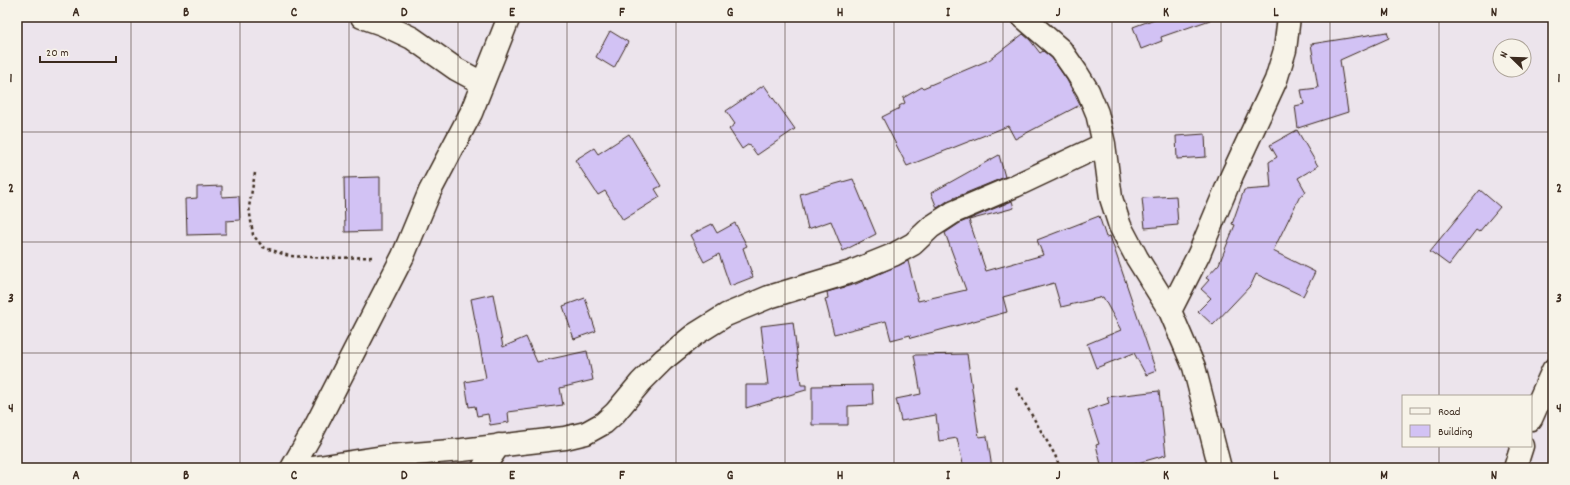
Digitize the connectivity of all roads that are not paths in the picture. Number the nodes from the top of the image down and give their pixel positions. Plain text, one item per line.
1 (362, 17) edge
2 (509, 17) edge
3 (1023, 17) edge
4 (1289, 17) edge
5 (482, 83) junction
6 (1104, 144) junction
7 (1170, 311) junction
8 (1553, 370) edge
9 (1532, 417) edge
10 (499, 445) junction
11 (1522, 447) edge
12 (292, 468) edge
13 (312, 468) edge
14 (484, 468) edge
15 (1220, 468) edge
16 (1515, 468) edge

1 - 5 street
2 - 5 street
3 - 6 street
4 - 7 street
5 - 12 street
6 - 7 street
6 - 10 street
7 - 15 street
8 - 9 street
10 - 13 street
10 - 14 street
11 - 16 street

